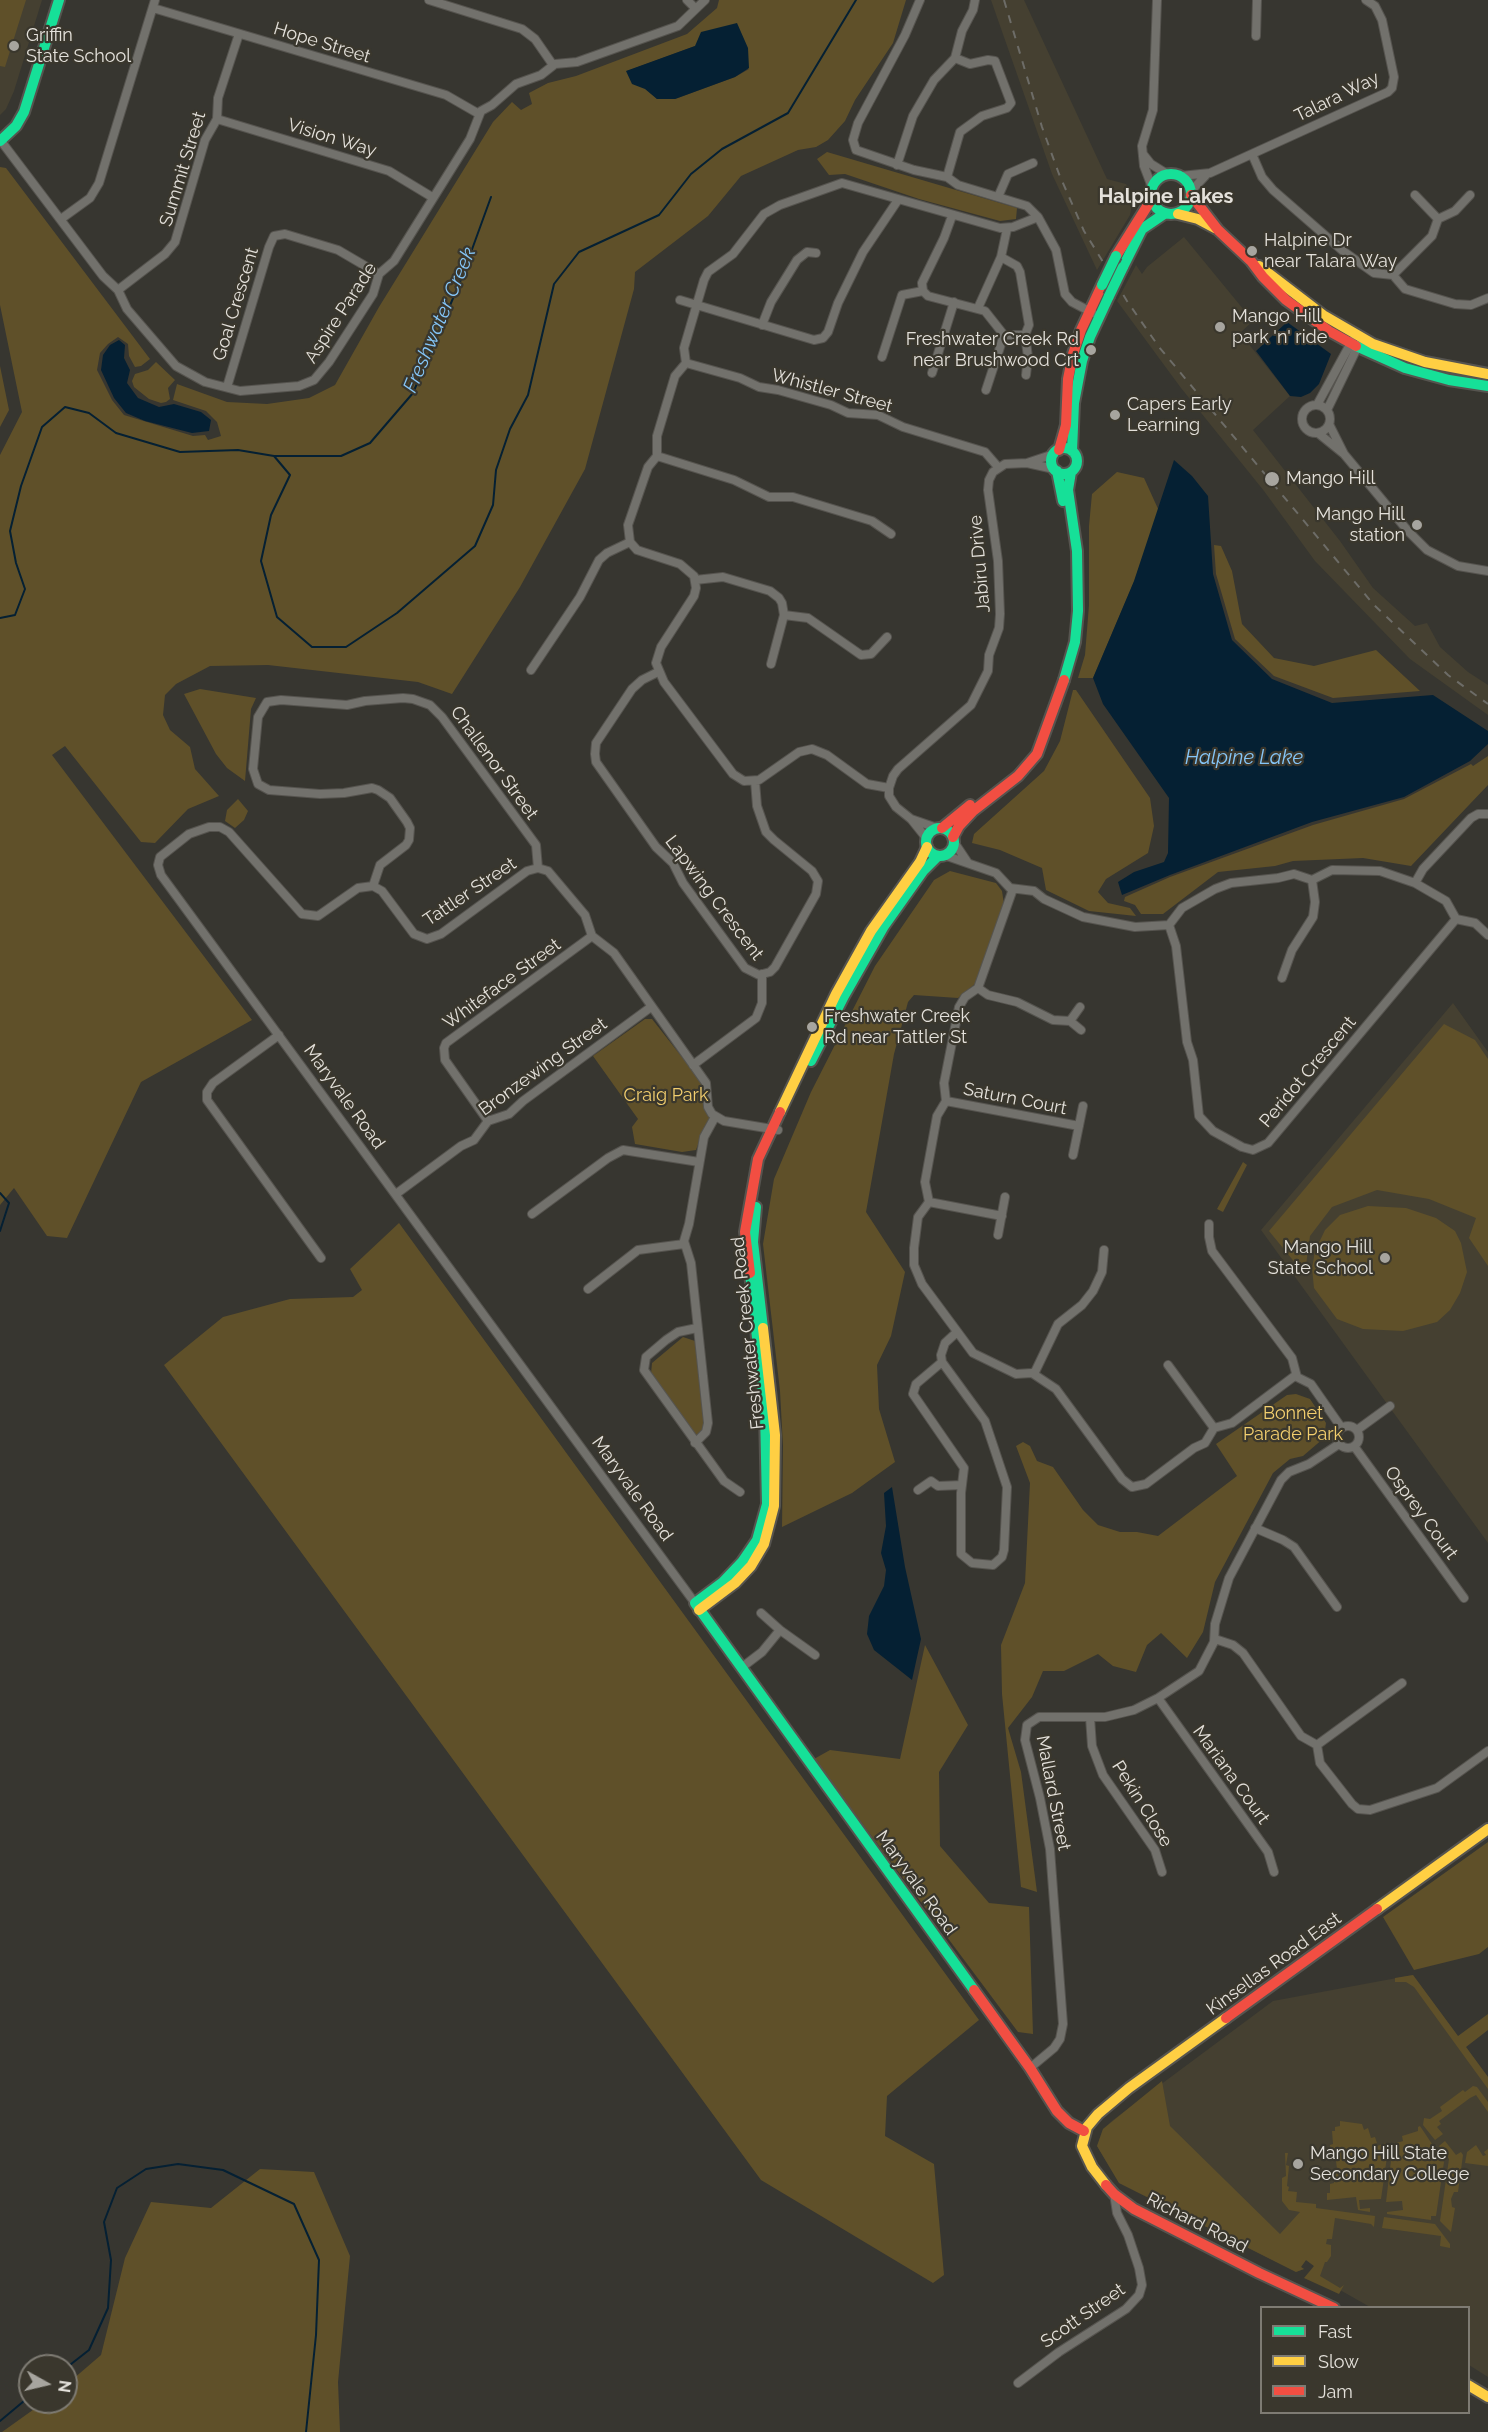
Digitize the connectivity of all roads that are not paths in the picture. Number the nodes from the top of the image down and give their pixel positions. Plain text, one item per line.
1 (59, 0) edge
2 (429, 0) edge
3 (687, 0) edge
4 (705, 0) edge
5 (920, 0) edge
6 (975, 0) edge
7 (1157, 0) edge
8 (1257, 0) edge
9 (1366, 0) edge
10 (154, 4) edge
11 (695, 8) junction
12 (239, 33) junction
13 (1256, 36) dead end
14 (955, 58) junction
15 (553, 65) junction
16 (479, 114) junction
17 (217, 119) junction
18 (0, 141) edge
19 (1143, 154) junction
20 (1252, 154) junction
21 (1033, 163) dead end
22 (897, 165) junction
23 (1167, 174) junction
24 (1207, 174) junction
25 (1181, 176) junction
26 (946, 177) junction
27 (1152, 187) junction
28 (1191, 193) junction
29 (1415, 195) dead end
30 (1470, 195) dead end
31 (432, 197) junction
32 (998, 197) junction
33 (898, 200) junction
34 (1151, 200) junction
35 (1178, 213) junction
36 (1164, 214) junction
37 (952, 216) junction
38 (1038, 217) junction
39 (61, 219) junction
40 (1438, 219) junction
41 (1007, 229) junction
42 (1218, 230) junction
43 (816, 253) dead end
44 (1001, 257) junction
45 (379, 274) junction
46 (1393, 275) junction
47 (118, 290) junction
48 (923, 291) junction
49 (1488, 298) edge
50 (680, 300) dead end
51 (954, 302) junction
52 (696, 305) junction
53 (978, 308) junction
54 (1094, 314) junction
55 (762, 325) junction
56 (1004, 335) junction
57 (1025, 335) junction
58 (1356, 341) junction
59 (882, 357) dead end
60 (686, 363) junction
61 (932, 373) dead end
62 (1488, 374) edge
63 (1026, 375) dead end
64 (227, 387) junction
65 (1488, 387) edge
66 (986, 390) dead end
67 (1317, 405) junction
68 (1327, 410) junction
69 (1329, 424) junction
70 (1318, 433) junction
71 (1072, 451) junction
72 (1057, 452) junction
73 (1344, 454) junction
74 (657, 456) junction
75 (1027, 463) junction
76 (998, 467) junction
77 (1055, 470) junction
78 (1071, 472) junction
79 (891, 534) dead end
80 (630, 542) junction
81 (1488, 571) edge
82 (695, 580) junction
83 (784, 615) junction
84 (886, 637) dead end
85 (771, 664) dead end
86 (531, 670) dead end
87 (658, 672) junction
88 (755, 781) junction
89 (889, 788) junction
90 (1488, 814) edge
91 (911, 819) junction
92 (940, 828) junction
93 (954, 839) junction
94 (927, 843) junction
95 (941, 855) junction
96 (968, 863) junction
97 (538, 868) junction
98 (1312, 879) junction
99 (1414, 883) junction
100 (373, 886) junction
101 (1013, 889) junction
102 (1456, 919) junction
103 (1169, 925) junction
104 (1488, 935) edge
105 (592, 936) junction
106 (762, 974) junction
107 (1282, 978) dead end
108 (978, 988) junction
109 (651, 1007) junction
110 (1080, 1007) dead end
111 (1070, 1021) junction
112 (1081, 1030) dead end
113 (279, 1035) junction
114 (693, 1065) junction
115 (946, 1101) junction
116 (1083, 1106) dead end
117 (715, 1117) junction
118 (488, 1121) junction
119 (1079, 1126) junction
120 (774, 1130) junction
121 (1073, 1155) dead end
122 (699, 1162) junction
123 (396, 1194) junction
124 (1005, 1197) dead end
125 (929, 1202) junction
126 (532, 1214) dead end
127 (1002, 1216) junction
128 (1209, 1224) dead end
129 (998, 1235) dead end
130 (684, 1244) junction
131 (1104, 1250) dead end
132 (321, 1258) dead end
133 (588, 1289) dead end
134 (697, 1328) junction
135 (957, 1332) junction
136 (942, 1362) junction
137 (1168, 1365) dead end
138 (1034, 1374) junction
139 (1296, 1375) junction
140 (1390, 1406) dead end
141 (1341, 1427) junction
142 (1214, 1428) junction
143 (1357, 1430) junction
144 (695, 1443) junction
145 (1339, 1443) junction
146 (1354, 1446) junction
147 (962, 1485) junction
148 (918, 1490) dead end
149 (740, 1492) dead end
150 (1255, 1528) junction
151 (1464, 1598) dead end
152 (697, 1607) junction
153 (1338, 1607) dead end
154 (761, 1613) dead end
155 (780, 1630) junction
156 (1215, 1639) junction
157 (815, 1655) dead end
158 (741, 1668) junction
159 (1402, 1683) dead end
160 (1158, 1698) junction
161 (1090, 1717) junction
162 (1317, 1745) junction
163 (1488, 1751) edge
164 (1488, 1829) edge
165 (1162, 1872) dead end
166 (1274, 1872) dead end
167 (1030, 2068) junction
168 (1084, 2131) junction
169 (1114, 2194) junction
170 (1332, 2306) edge
171 (1018, 2383) dead end
172 (1470, 2386) edge
173 (1488, 2397) edge

1 - 18 main road
2 - 15 street
3 - 11 street
4 - 11 street, Aspire Parade
5 - 22 street
6 - 14 street
7 - 19 street
8 - 13 street
9 - 20 street, Talara Way
10 - 12 street, Hope Street
10 - 39 street
11 - 15 street, Aspire Parade
12 - 16 street, Hope Street
12 - 17 street, Summit Street
14 - 22 street
14 - 26 street
15 - 16 street, Aspire Parade
16 - 31 street, Aspire Parade
17 - 31 street, Vision Way
17 - 47 street, Summit Street
18 - 39 street, Aspire Parade
19 - 23 street
19 - 27 street
20 - 24 street, Talara Way
20 - 46 street
21 - 32 street
22 - 26 street
23 - 25 main road
23 - 27 main road
24 - 25 street, Talara Way
24 - 28 street, Talara Way
25 - 28 main road
26 - 32 street
27 - 34 main road
28 - 35 main road
28 - 42 main road
29 - 40 street
30 - 40 street
31 - 45 street, Aspire Parade
32 - 38 street
33 - 37 street
33 - 52 street
33 - 55 street
34 - 36 main road
34 - 54 main road, bridge
35 - 36 main road
35 - 42 main road
36 - 54 main road, bridge
37 - 41 street
37 - 48 street
38 - 41 street
38 - 54 street
39 - 47 street, Aspire Parade
40 - 46 street
41 - 44 street
42 - 58 main road
43 - 55 street
44 - 53 street
44 - 57 street
45 - 64 street, Aspire Parade
45 - 64 street, Goal Crescent
46 - 49 street
47 - 64 street, Aspire Parade
48 - 51 street
48 - 59 street
50 - 52 street
51 - 53 street
51 - 61 street
52 - 55 street
52 - 60 street
53 - 56 street
54 - 71 main road
54 - 72 main road
56 - 57 street
56 - 66 street
57 - 63 street
58 - 62 main road
58 - 65 main road
58 - 67 street
58 - 68 street
60 - 74 street
60 - 76 street, Whistler Street
67 - 68 street
67 - 70 street
68 - 69 street
69 - 70 street
69 - 73 street
70 - 73 street
71 - 72 main road
71 - 78 main road
72 - 75 street
72 - 77 main road
73 - 81 street
74 - 79 street
74 - 80 street
75 - 76 street
75 - 77 street
76 - 89 street, Jabiru Drive
77 - 78 main road
77 - 92 main road
78 - 93 main road
80 - 82 street
80 - 86 street
82 - 83 street
82 - 87 street
83 - 84 street
83 - 85 street
87 - 88 street
87 - 106 street, Lapwing Crescent
88 - 89 street
88 - 106 street, Lapwing Crescent
89 - 91 street
90 - 99 street
91 - 92 street
91 - 94 street
92 - 93 main road
92 - 94 main road
93 - 95 main road
93 - 96 street
94 - 95 main road
94 - 120 main road, Freshwater Creek Road
95 - 96 street
95 - 120 main road, Freshwater Creek Road
96 - 101 street
97 - 100 street, Tattler Street
97 - 100 street, Challenor Street
97 - 105 street, Tattler Street
98 - 99 street
98 - 103 street
98 - 107 street
99 - 102 street
100 - 113 street, Maryvale Road
101 - 103 street
101 - 108 street
102 - 103 street, Peridot Crescent
102 - 104 street
105 - 109 street, Tattler Street
105 - 118 street, Whiteface Street
106 - 114 street
108 - 111 street
108 - 115 street
109 - 114 street, Tattler Street
109 - 118 street, Bronzewing Street
110 - 111 street
111 - 112 street
113 - 123 street, Maryvale Road
113 - 132 street
114 - 117 street, Tattler Street
115 - 119 street, Saturn Court
115 - 125 street
116 - 119 street, Saturn Court
117 - 120 street
117 - 122 street
118 - 123 street, Bronzewing Street
119 - 121 street, Saturn Court
120 - 152 main road, Freshwater Creek Road
122 - 126 street
122 - 130 street
123 - 152 street, Maryvale Road
124 - 127 street
125 - 127 street
125 - 135 street
127 - 129 street
128 - 139 street
130 - 133 street
130 - 134 street
131 - 138 street
134 - 144 street
134 - 144 street
135 - 136 street
135 - 138 street
136 - 147 street
136 - 147 street
137 - 142 street
138 - 142 street
139 - 141 street
139 - 142 street
140 - 143 street
141 - 143 street
141 - 145 street
143 - 146 street
144 - 149 street
145 - 146 street
145 - 150 street, Mallard Street
146 - 151 street, Osprey Court
147 - 148 street
150 - 153 street
150 - 156 street, Mallard Street
152 - 158 main road, Maryvale Road
154 - 155 street
155 - 157 street
155 - 158 street
156 - 160 street, Mallard Street
156 - 162 street
158 - 167 main road, Maryvale Road
159 - 162 street
160 - 161 street, Mallard Street
160 - 166 street, Mariana Court
161 - 165 street, Pekin Close
161 - 167 street, Mallard Street
162 - 163 street
164 - 168 main road, Kinsellas Road East
167 - 168 main road, Maryvale Road
168 - 169 main road, Richard Road
169 - 170 main road, Richard Road
169 - 171 street, Scott Street
172 - 173 main road

